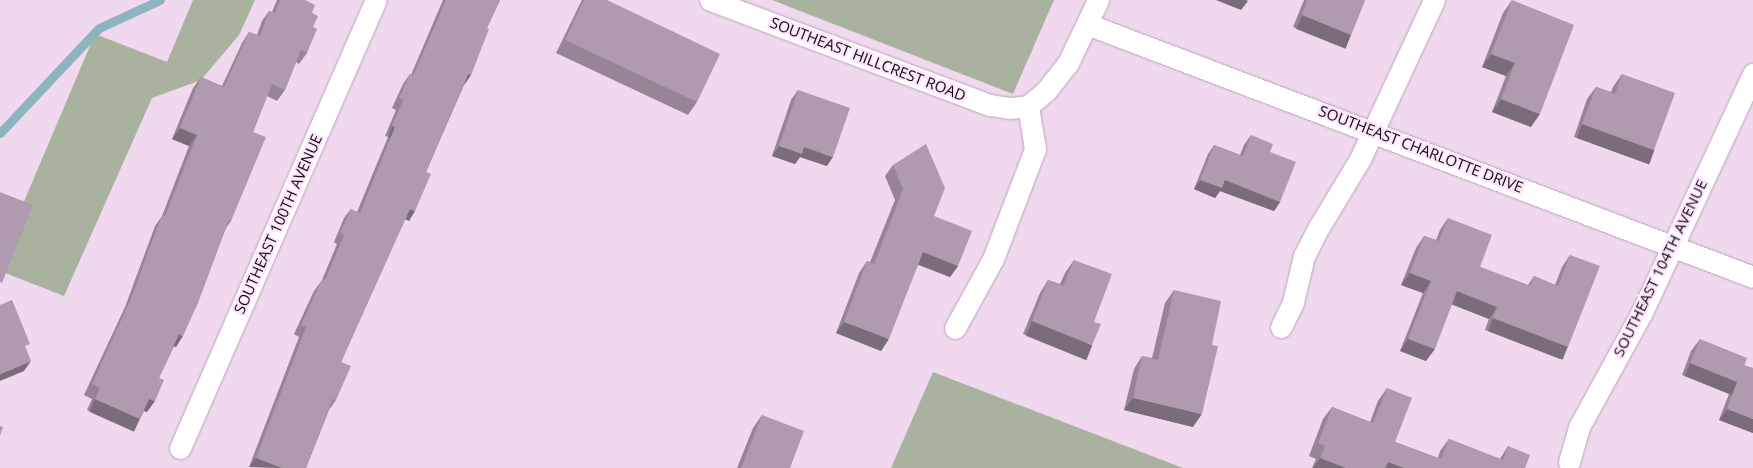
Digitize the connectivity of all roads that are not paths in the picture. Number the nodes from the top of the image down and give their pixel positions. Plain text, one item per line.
1 (376, 0) edge
2 (710, 0) edge
3 (1098, 0) edge
4 (1434, 0) edge
5 (1087, 24) junction
6 (1753, 74) edge
7 (1028, 106) junction
8 (1374, 131) junction
9 (1672, 244) junction
10 (1753, 277) edge
11 (1281, 327) dead end
12 (955, 328) dead end
13 (180, 448) dead end
14 (1569, 462) dead end

1 - 13 street, SOUTHEAST 100TH AVENUE
2 - 7 street, SOUTHEAST HILLCREST ROAD
3 - 5 street
4 - 8 street
5 - 7 street
5 - 8 street, SOUTHEAST CHARLOTTE DRIVE
6 - 9 street, SOUTHEAST 104TH AVENUE
7 - 12 street
8 - 9 street, SOUTHEAST CHARLOTTE DRIVE
8 - 11 street
9 - 10 street, SOUTHEAST CHARLOTTE DRIVE
9 - 14 street, SOUTHEAST 104TH AVENUE

